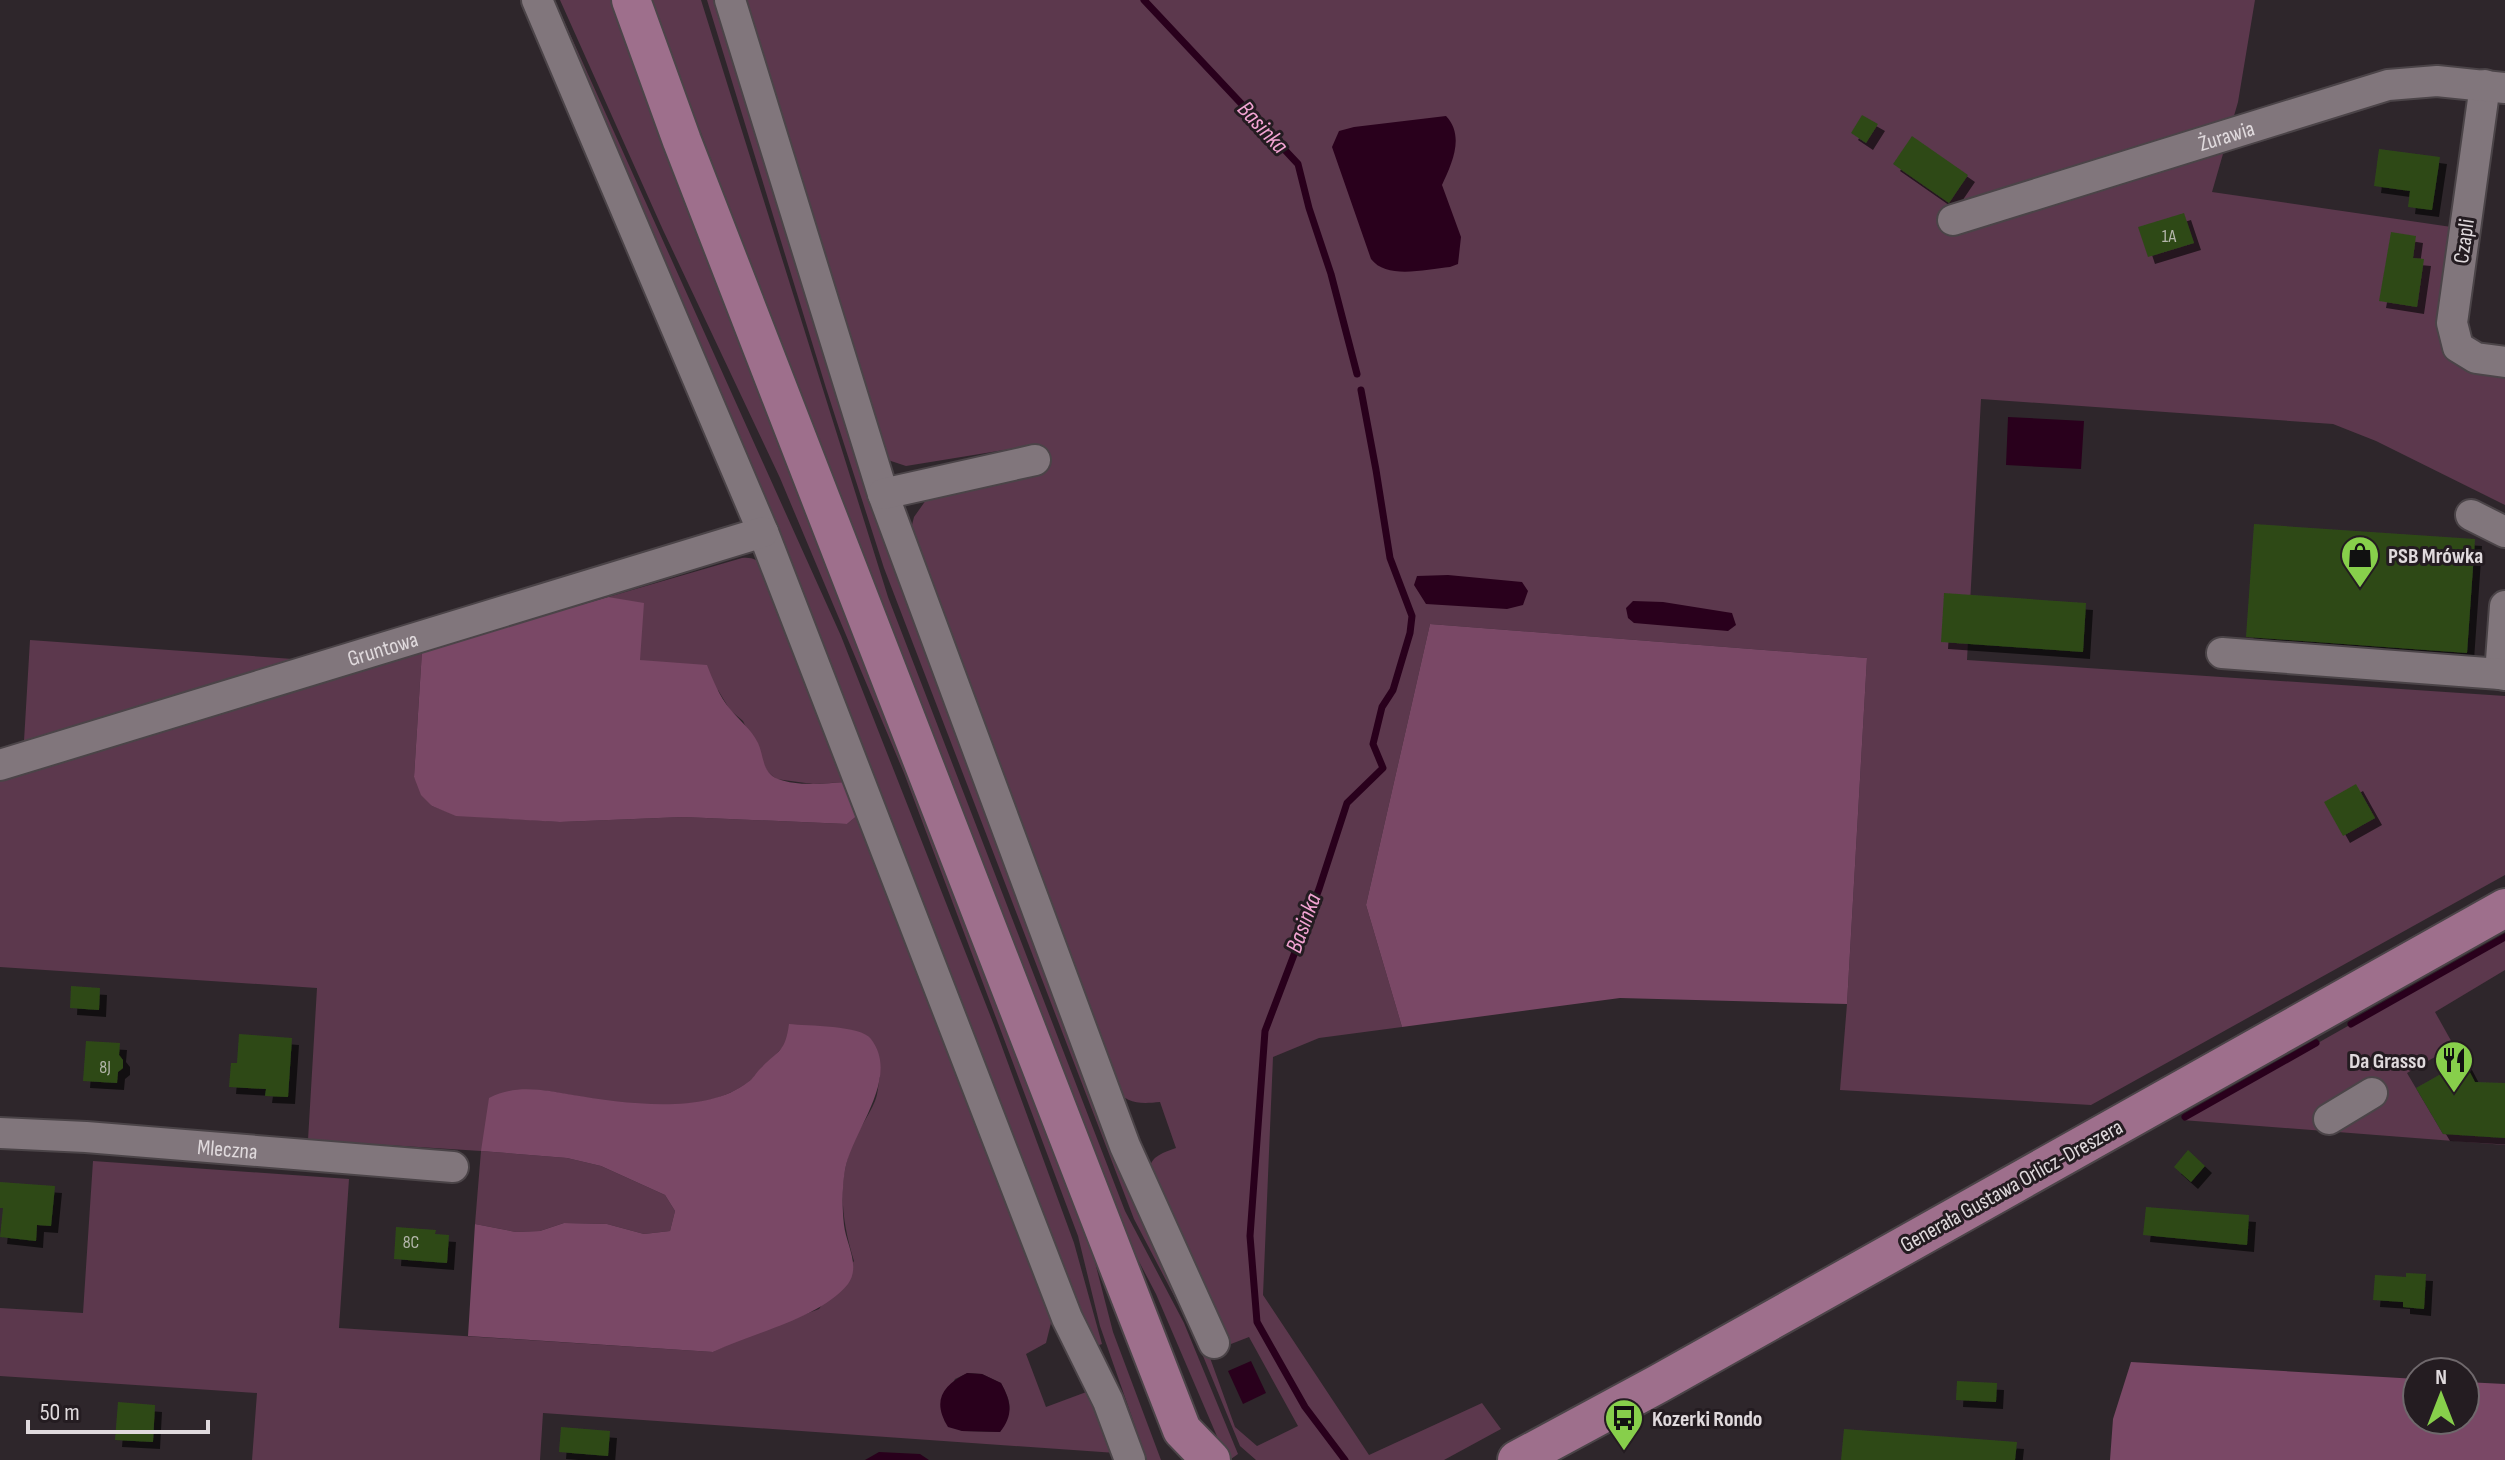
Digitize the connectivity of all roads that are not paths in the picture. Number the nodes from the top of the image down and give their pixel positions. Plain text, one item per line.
1 (537, 0) edge
2 (631, 0) edge
3 (730, 0) edge
4 (2495, 86) edge
5 (1953, 220) dead end
6 (2505, 362) edge
7 (1035, 460) dead end
8 (883, 494) junction
9 (2471, 515) dead end
10 (763, 532) junction
11 (2505, 532) edge
12 (2505, 606) edge
13 (2222, 653) dead end
14 (2502, 675) edge
15 (0, 765) edge
16 (2505, 908) edge
17 (2372, 1093) dead end
18 (2329, 1119) dead end
19 (0, 1133) edge
20 (453, 1167) dead end
21 (1214, 1343) dead end
22 (1181, 1445) edge
23 (1525, 1458) edge
24 (1130, 1460) edge
25 (1211, 1460) edge

1 - 10 street
2 - 22 main road
3 - 8 street
4 - 5 street, Żurawia
4 - 6 street, Czapli
7 - 8 street
8 - 21 street
9 - 11 street
10 - 15 street, Gruntowa
10 - 24 street
12 - 14 street
13 - 14 street
16 - 23 main road, Generała Gustawa Orlicz-Dreszera
17 - 18 street
19 - 20 street, Mleczna
22 - 25 main road

